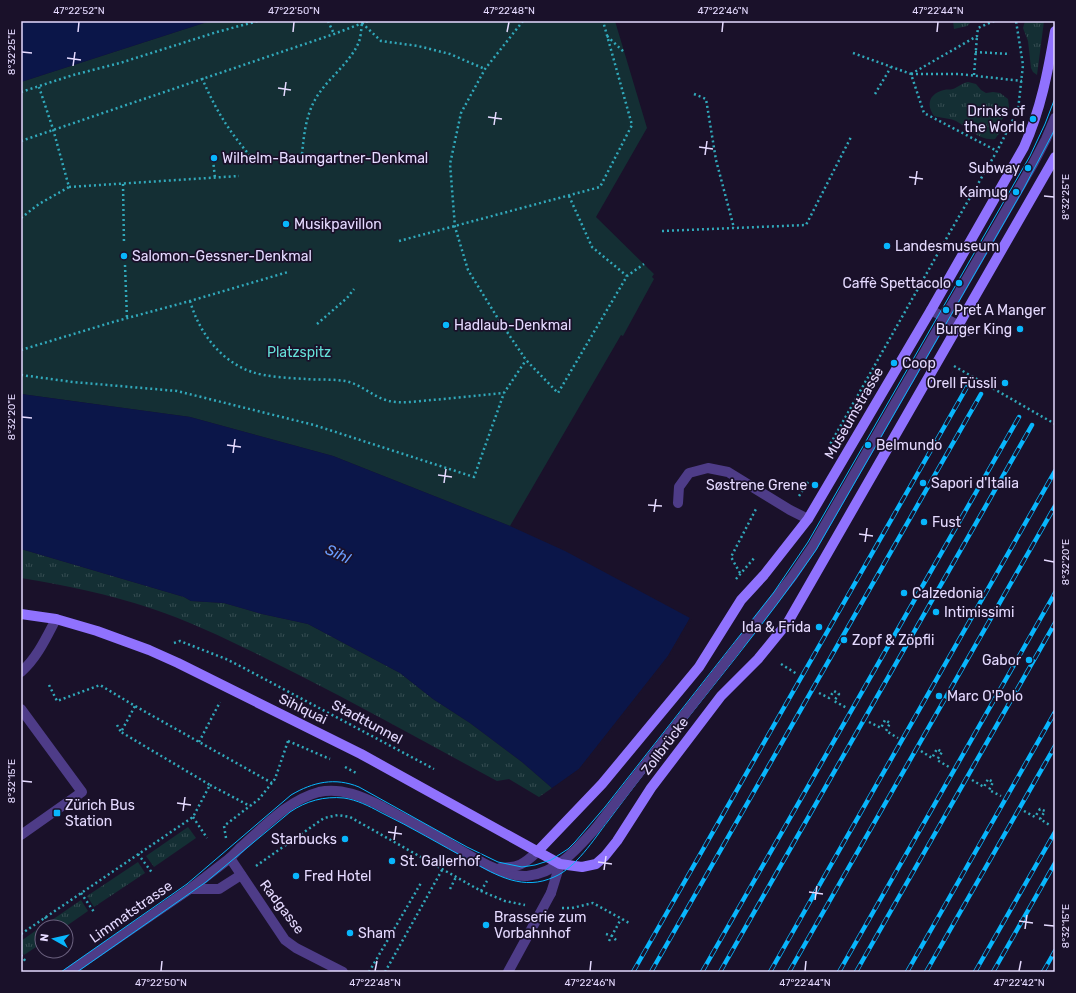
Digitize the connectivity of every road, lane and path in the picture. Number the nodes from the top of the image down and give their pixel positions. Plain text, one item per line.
1 (258, 21) edge
2 (328, 21) edge
3 (368, 21) edge
4 (523, 21) edge
5 (603, 21) edge
6 (994, 21) edge
7 (1016, 21) edge
8 (362, 23) junction
9 (1055, 31) edge
10 (334, 34) junction
11 (607, 36) junction
12 (976, 36) junction
13 (975, 52) junction
14 (625, 53) dead end
15 (853, 53) dead end
16 (1010, 54) dead end
17 (1052, 65) edge
18 (891, 67) junction
19 (485, 69) junction
20 (910, 74) junction
21 (974, 76) junction
22 (202, 78) junction
23 (1022, 81) junction
24 (39, 86) junction
25 (21, 92) edge
26 (694, 94) dead end
27 (875, 94) dead end
28 (1055, 118) edge
29 (53, 129) junction
30 (851, 137) dead end
31 (21, 141) edge
32 (997, 151) junction
33 (302, 154) dead end
34 (1055, 157) edge
35 (213, 160) dead end
36 (253, 160) dead end
37 (239, 176) dead end
38 (215, 178) junction
39 (123, 184) junction
40 (69, 187) junction
41 (569, 196) junction
42 (21, 218) edge
43 (455, 227) junction
44 (734, 228) junction
45 (662, 231) dead end
46 (399, 241) dead end
47 (124, 244) dead end
48 (644, 264) dead end
49 (125, 265) dead end
50 (288, 272) dead end
51 (627, 276) junction
52 (354, 289) dead end
53 (190, 301) junction
54 (932, 310) junction
55 (945, 318) junction
56 (126, 319) junction
57 (317, 324) dead end
58 (958, 326) junction
59 (968, 331) dead end
60 (21, 350) edge
61 (526, 360) junction
62 (949, 364) dead end
63 (21, 375) edge
64 (504, 393) junction
65 (1055, 424) edge
66 (826, 451) dead end
67 (811, 477) dead end
68 (678, 503) dead end
69 (757, 508) dead end
70 (790, 510) junction
71 (808, 519) junction
72 (758, 554) dead end
73 (740, 573) junction
74 (731, 584) dead end
75 (741, 600) joint
76 (21, 614) edge
77 (56, 619) junction
78 (180, 641) dead end
79 (781, 664) dead end
80 (21, 672) edge
81 (797, 674) dead end
82 (50, 685) dead end
83 (819, 693) dead end
84 (221, 702) dead end
85 (135, 706) junction
86 (847, 708) dead end
87 (21, 709) edge
88 (869, 722) dead end
89 (117, 725) dead end
90 (121, 732) junction
91 (898, 738) dead end
92 (288, 741) dead end
93 (198, 742) junction
94 (920, 751) dead end
95 (949, 767) dead end
96 (434, 769) dead end
97 (972, 780) dead end
98 (272, 783) junction
99 (210, 785) junction
100 (1001, 796) dead end
101 (250, 806) junction
102 (1024, 811) dead end
103 (192, 817) junction
104 (224, 826) dead end
105 (1051, 826) dead end
106 (21, 835) edge
107 (207, 838) dead end
108 (537, 852) junction
109 (138, 854) junction
110 (230, 858) junction
111 (560, 864) junction
112 (494, 868) junction
113 (442, 870) junction
114 (258, 872) dead end
115 (153, 874) dead end
116 (242, 875) junction
117 (456, 877) junction
118 (421, 883) dead end
119 (190, 889) junction
120 (450, 889) dead end
121 (81, 893) junction
122 (542, 908) junction
123 (94, 912) dead end
124 (45, 917) joint
125 (621, 919) junction
126 (631, 924) dead end
127 (21, 934) edge
128 (606, 934) dead end
129 (612, 936) junction
130 (616, 940) dead end
131 (609, 941) dead end
132 (21, 956) edge
133 (26, 962) dead end
134 (69, 972) edge
135 (343, 972) edge
136 (370, 972) edge
137 (384, 972) edge
138 (508, 972) edge

1 - 24 path
2 - 10 path
3 - 8 path
4 - 19 path
5 - 11 path
6 - 12 path
7 - 23 path
8 - 10 path
8 - 19 path
8 - 33 path
9 - 17 street, Museumstrasse
10 - 22 path
11 - 14 path
11 - 41 path
12 - 13 path
12 - 20 path
13 - 16 path
13 - 21 path
15 - 18 path
17 - 54 street, Museumstrasse
18 - 20 path
18 - 27 path
19 - 43 path
20 - 21 path
20 - 32 path
21 - 23 path
22 - 29 path
22 - 36 path
23 - 32 path
24 - 25 path
24 - 29 path
26 - 44 path
28 - 55 street, Zollbrücke
29 - 31 path
29 - 40 path
30 - 44 path
32 - 66 path
34 - 58 street
35 - 38 path
37 - 38 path
38 - 39 path
39 - 40 path
39 - 47 path
40 - 42 path
41 - 43 path
41 - 51 path
43 - 46 path
43 - 61 path
44 - 45 path
48 - 51 path
49 - 56 path
50 - 53 path
51 - 61 path
52 - 57 path
53 - 56 path
53 - 64 path
54 - 55 street
54 - 71 street, Museumstrasse
55 - 58 street
55 - 111 street, Zollbrücke, bridge
56 - 60 path
58 - 59 street
58 - 111 street, Zollbrücke
61 - 64 path
62 - 65 path
63 - 64 path
67 - 70 path
68 - 70 street
69 - 73 path
70 - 71 street
71 - 75 street, Museumstrasse
72 - 73 path
73 - 74 path
75 - 108 street, Zollbrücke
76 - 77 street, Sihlquai
77 - 80 street
77 - 108 street, Sihlquai
78 - 96 path, Stadttunnel
79 - 81 path
82 - 85 path
83 - 86 path
84 - 93 path
85 - 90 path
85 - 93 path
87 - 106 street
88 - 91 path
89 - 90 path
90 - 99 path
92 - 98 path
93 - 98 path
94 - 95 path
97 - 100 path
98 - 101 path
99 - 101 path
99 - 103 path
101 - 104 path
102 - 105 path
103 - 107 path
103 - 109 path
108 - 111 street, Sihlquai
108 - 112 street
109 - 115 path
109 - 121 path
110 - 112 street, Limmatstrasse
110 - 116 street, Radgasse
110 - 119 street, Limmatstrasse
111 - 112 street, Limmatstrasse
111 - 122 street
113 - 114 path
113 - 117 path
113 - 137 path
116 - 119 street, Limmatstrasse
116 - 135 street, Radgasse
117 - 120 path
117 - 122 path
118 - 136 path
119 - 134 street, Limmatstrasse
121 - 123 path
121 - 124 path
122 - 125 path
122 - 138 street
124 - 127 path
125 - 126 path
125 - 129 path
128 - 129 path
129 - 130 path
129 - 131 path
132 - 133 path

